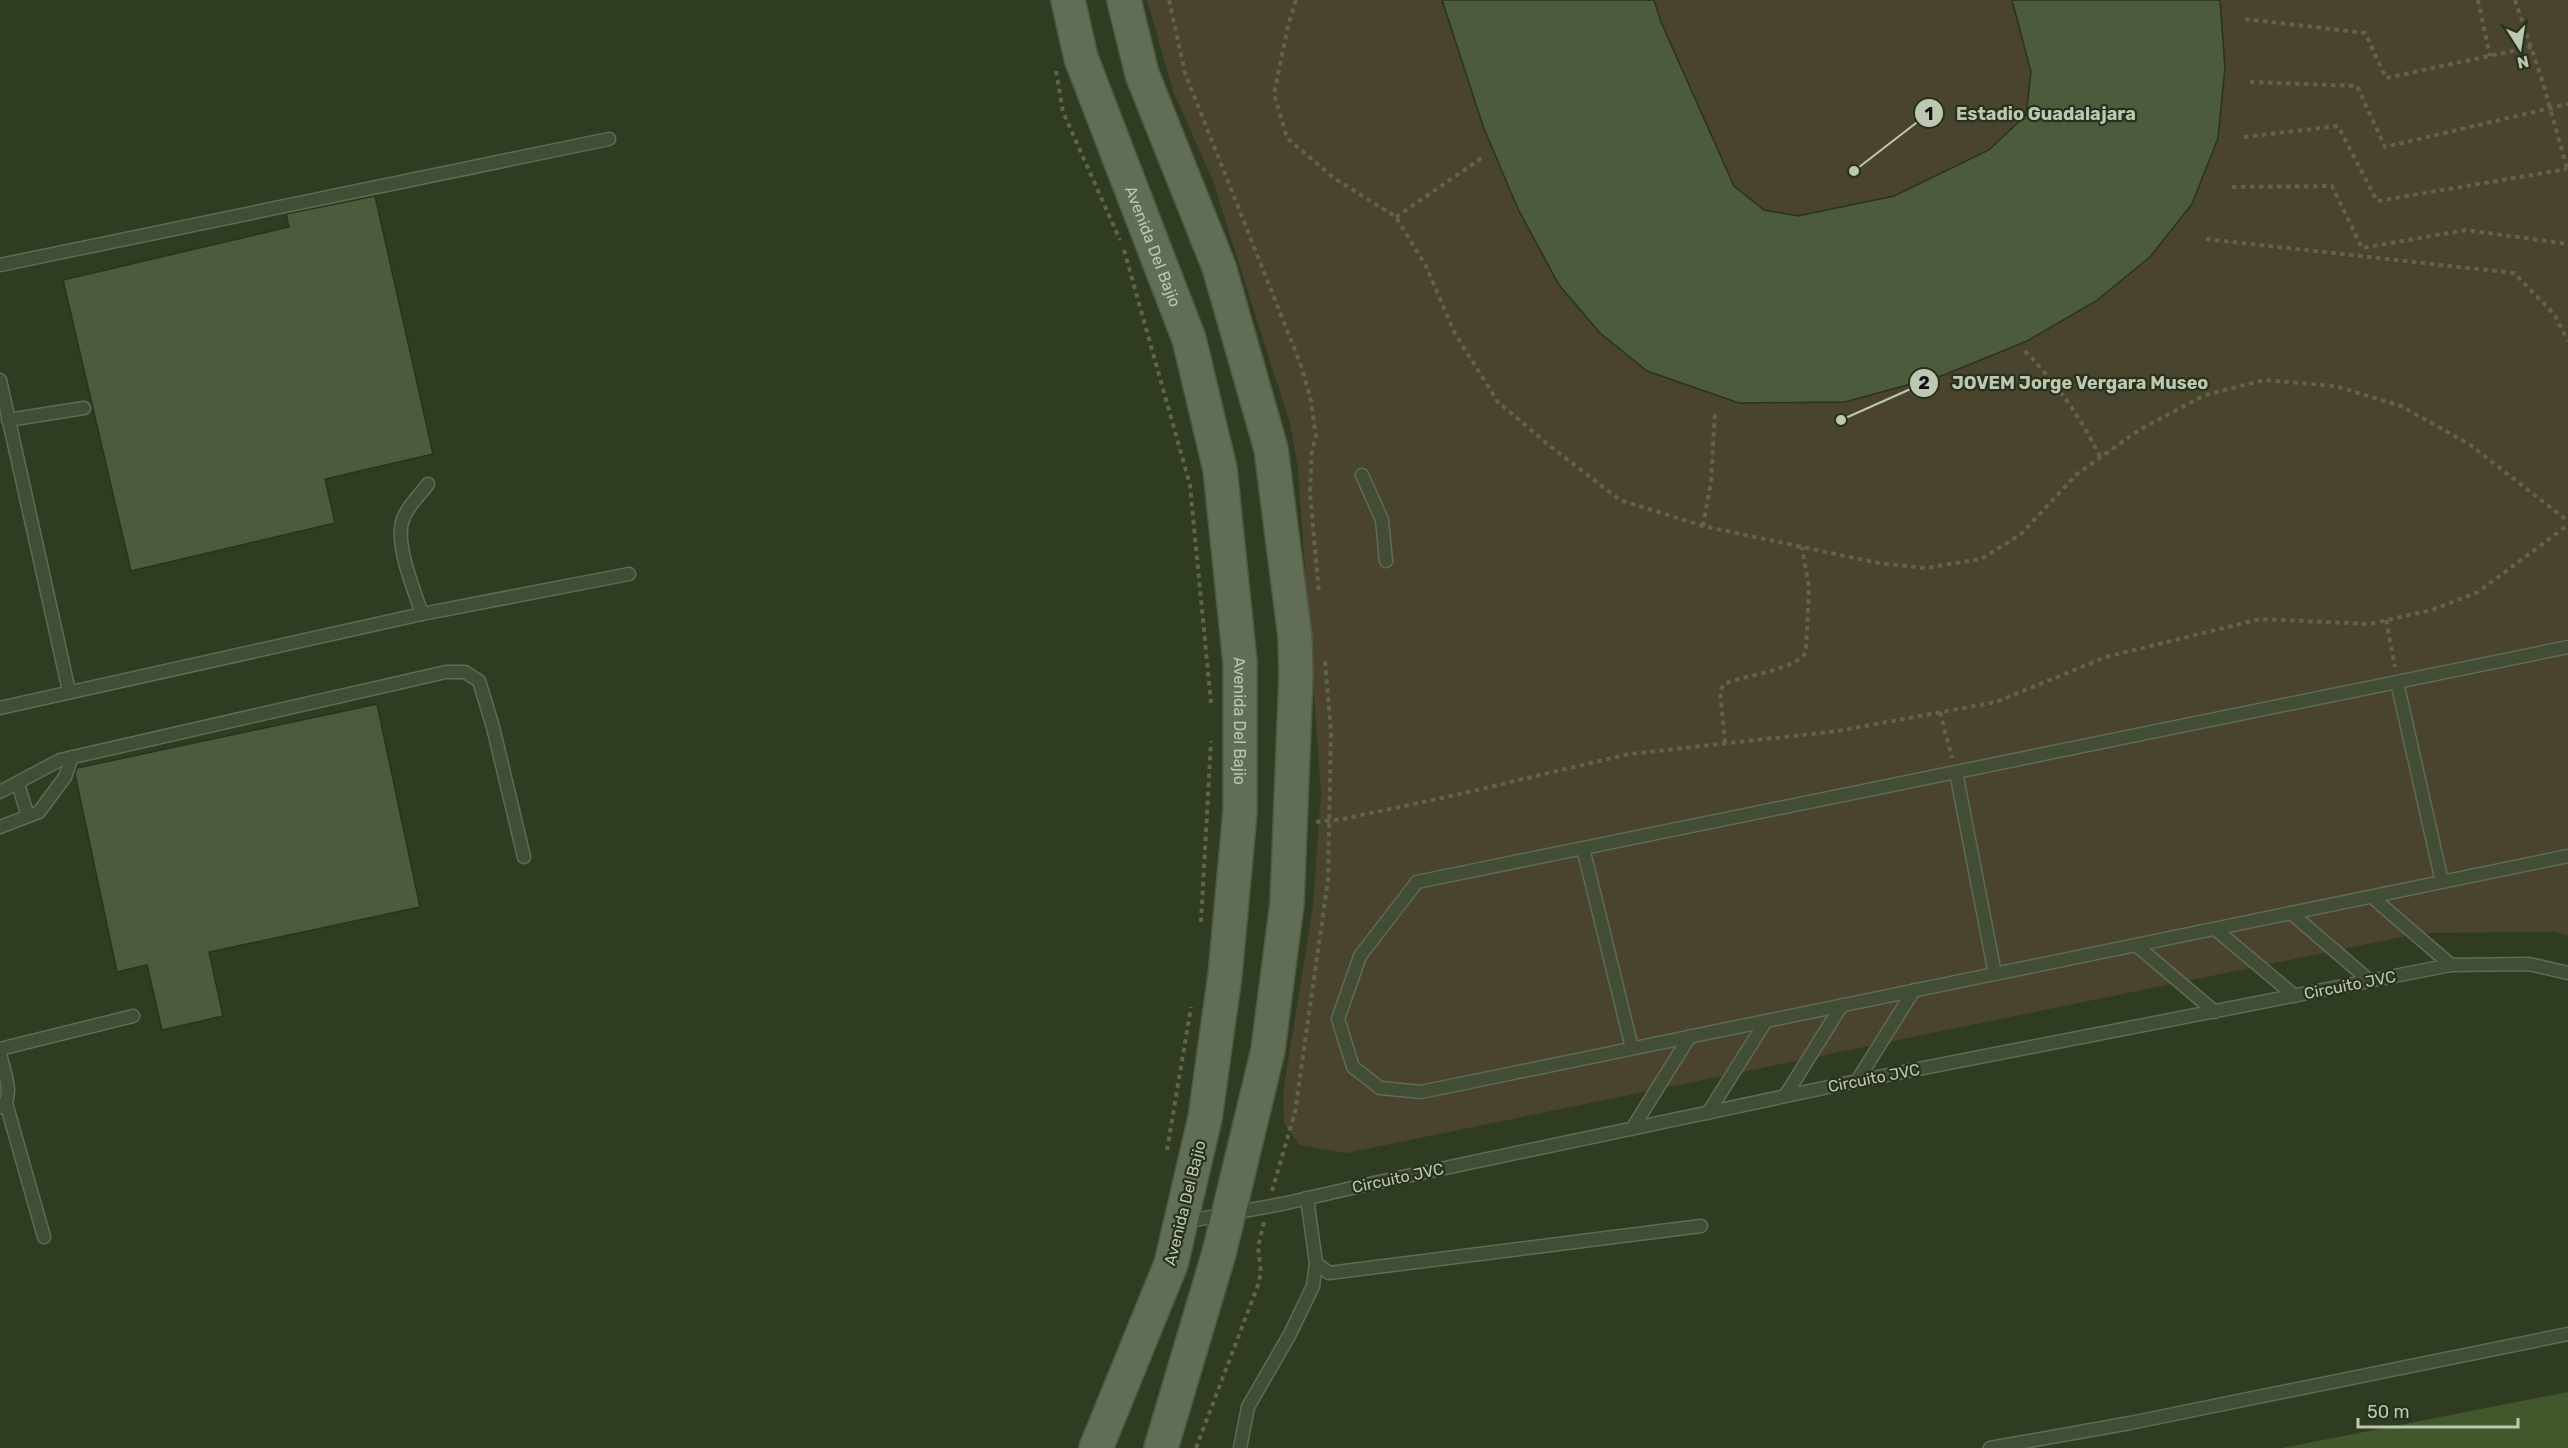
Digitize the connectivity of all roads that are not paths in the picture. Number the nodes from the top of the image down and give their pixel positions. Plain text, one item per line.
1 (1068, 0) edge
2 (1124, 0) edge
3 (609, 139) dead end
4 (0, 265) edge
5 (0, 380) edge
6 (84, 408) dead end
7 (8, 420) junction
8 (1362, 475) dead end
9 (428, 484) dead end
10 (1386, 561) dead end
11 (629, 574) dead end
12 (422, 614) junction
13 (2568, 647) edge
14 (2397, 682) junction
15 (69, 691) junction
16 (0, 708) edge
17 (72, 757) junction
18 (1956, 772) junction
19 (18, 784) junction
20 (0, 792) edge
21 (28, 816) junction
22 (0, 827) edge
23 (1582, 848) junction
24 (2568, 856) edge
25 (524, 857) dead end
26 (2442, 882) junction
27 (2372, 897) junction
28 (2291, 913) junction
29 (2215, 929) junction
30 (2136, 945) junction
31 (2451, 965) junction
32 (2568, 973) edge
33 (1995, 974) junction
34 (2370, 981) junction
35 (1914, 990) junction
36 (2295, 996) junction
37 (1842, 1005) junction
38 (2216, 1012) junction
39 (133, 1016) dead end
40 (1766, 1021) junction
41 (1690, 1036) junction
42 (1632, 1048) junction
43 (0, 1049) edge
44 (0, 1054) edge
45 (1857, 1082) junction
46 (1785, 1096) junction
47 (3, 1106) edge
48 (1708, 1113) junction
49 (1632, 1129) junction
50 (1307, 1198) junction
51 (1228, 1213) junction
52 (1182, 1222) junction
53 (1701, 1226) dead end
54 (44, 1237) dead end
55 (1316, 1263) junction
56 (2568, 1334) edge
57 (1096, 1448) edge
58 (1161, 1448) edge
59 (1240, 1448) edge
60 (1990, 1448) edge

1 - 52 main road, Avenida Del Bajio
2 - 51 main road
3 - 4 lane
5 - 7 lane
6 - 7 lane
7 - 15 lane
8 - 10 lane
9 - 12 lane
11 - 12 lane
12 - 15 lane
13 - 14 lane
14 - 18 lane
14 - 26 lane
15 - 16 lane
17 - 19 lane
17 - 21 lane
17 - 25 lane
18 - 23 lane
18 - 33 lane
19 - 20 lane
19 - 21 lane
21 - 22 lane
23 - 42 lane
23 - 42 lane
24 - 26 lane
26 - 27 lane
27 - 28 lane
27 - 31 lane
28 - 29 lane
28 - 34 lane
29 - 30 lane
29 - 36 lane
30 - 33 lane
30 - 38 lane
31 - 32 lane, Circuito JVC
31 - 34 lane, Circuito JVC
33 - 35 lane
34 - 36 lane, Circuito JVC
35 - 37 lane
35 - 45 lane
36 - 38 lane, Circuito JVC
37 - 40 lane
37 - 46 lane
38 - 45 lane, Circuito JVC
39 - 43 lane
40 - 41 lane
40 - 48 lane
41 - 42 lane
41 - 49 lane
44 - 47 lane
45 - 46 lane, Circuito JVC
46 - 48 lane, Circuito JVC
47 - 54 lane
48 - 49 lane, Circuito JVC
49 - 50 lane, Circuito JVC
50 - 51 lane, Circuito JVC
50 - 55 lane
51 - 52 lane, Circuito JVC
51 - 58 main road
52 - 57 main road, Avenida Del Bajio
53 - 55 lane
55 - 59 lane
56 - 60 lane

